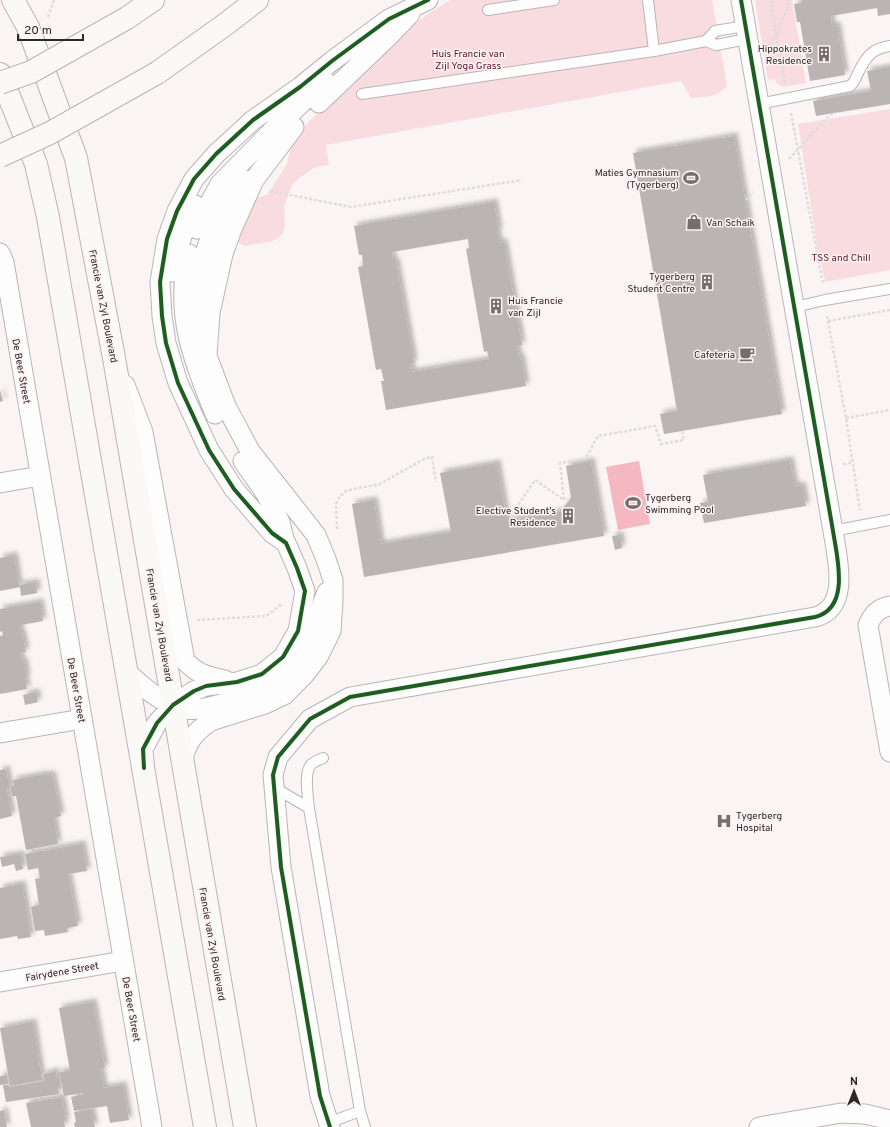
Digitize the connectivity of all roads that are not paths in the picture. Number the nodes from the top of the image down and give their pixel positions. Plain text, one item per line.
1 (13, 0) edge
2 (153, 0) edge
3 (256, 0) edge
4 (554, 0) edge
5 (648, 0) edge
6 (741, 0) edge
7 (422, 3) edge
8 (488, 10) dead end
9 (389, 19) junction
10 (746, 32) junction
11 (890, 46) edge
12 (654, 51) junction
13 (0, 74) edge
14 (0, 83) edge
15 (362, 94) dead end
16 (760, 104) junction
17 (0, 156) edge
18 (0, 253) edge
19 (890, 289) edge
20 (795, 307) junction
21 (114, 358) junction
22 (40, 476) junction
23 (0, 483) edge
24 (890, 520) edge
25 (833, 531) junction
26 (285, 543) junction
27 (333, 580) junction
28 (890, 606) edge
29 (126, 671) junction
30 (237, 682) junction
31 (173, 705) junction
32 (82, 719) junction
33 (0, 733) edge
34 (890, 752) edge
35 (323, 758) dead end
36 (182, 762) junction
37 (144, 768) junction
38 (275, 788) junction
39 (309, 808) junction
40 (124, 961) junction
41 (0, 982) edge
42 (360, 1111) junction
43 (890, 1120) edge
44 (329, 1125) edge
45 (152, 1127) edge
46 (205, 1127) edge
47 (245, 1127) edge
48 (365, 1127) edge
49 (759, 1127) edge

1 - 21 main road, Francie van Zyl Boulevard
2 - 14 main road, bridge
3 - 17 main road, bridge
4 - 8 lane
5 - 12 lane
6 - 10 street
7 - 9 street
7 - 27 street
9 - 26 street
9 - 26 street
10 - 12 lane
10 - 16 street
11 - 16 lane
12 - 15 lane
13 - 29 main road
16 - 20 street
18 - 22 street, De Beer Street
19 - 20 lane
20 - 25 street
21 - 30 street
21 - 31 main road, Francie van Zyl Boulevard
22 - 23 street
22 - 32 street, De Beer Street
24 - 25 lane
25 - 38 street
26 - 30 street
27 - 31 street
27 - 36 street
28 - 34 street
29 - 31 street
29 - 37 main road
30 - 31 street
31 - 36 main road, Francie van Zyl Boulevard
31 - 37 street
32 - 33 street
32 - 40 street, De Beer Street
35 - 39 lane
36 - 47 main road, Francie van Zyl Boulevard
37 - 46 main road
38 - 39 lane
38 - 44 street
39 - 42 lane
40 - 41 street, Fairydene Street
40 - 45 street, De Beer Street
42 - 44 lane
42 - 48 lane
43 - 49 street

